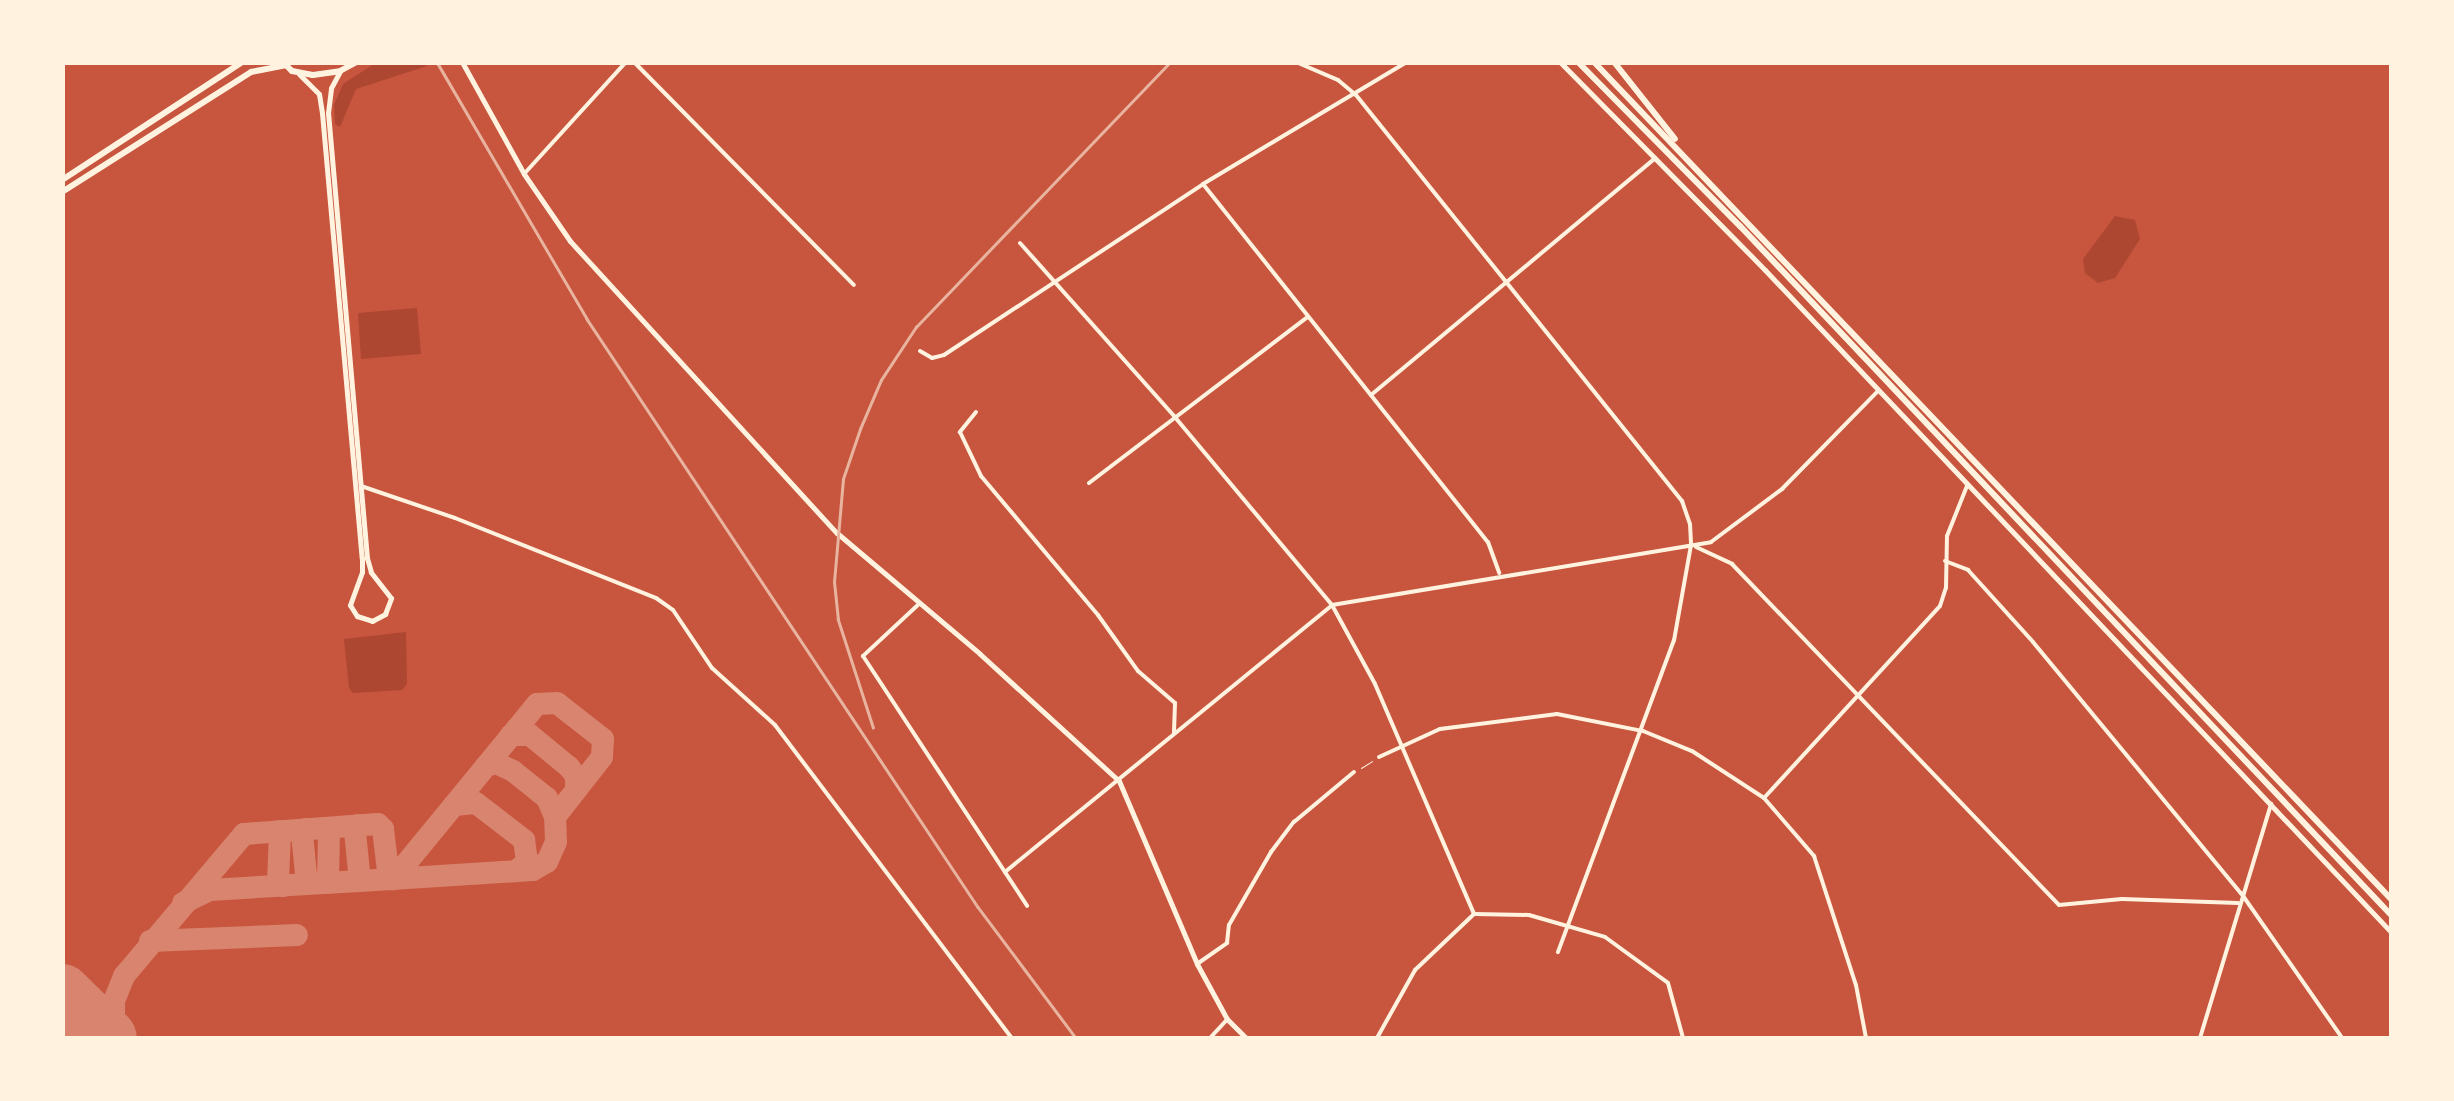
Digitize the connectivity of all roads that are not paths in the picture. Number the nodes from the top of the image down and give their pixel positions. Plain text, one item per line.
1 (242, 62) edge
2 (356, 62) edge
3 (462, 62) edge
4 (626, 62) edge
5 (634, 62) edge
6 (1407, 62) edge
7 (1560, 62) edge
8 (1578, 62) edge
9 (1594, 62) edge
10 (1614, 62) edge
11 (1299, 63) edge
12 (285, 64) edge
13 (340, 71) junction
14 (299, 74) junction
15 (1356, 95) junction
16 (1688, 156) junction
17 (1655, 158) junction
18 (524, 174) junction
19 (62, 180) edge
20 (1203, 184) junction
21 (62, 192) edge
22 (1020, 243) dead end
23 (1054, 279) junction
24 (1505, 284) junction
25 (854, 285) dead end
26 (1306, 318) junction
27 (920, 351) dead end
28 (1878, 391) junction
29 (1371, 395) junction
30 (976, 412) dead end
31 (1174, 416) junction
32 (1089, 483) dead end
33 (1968, 484) junction
34 (358, 485) junction
35 (1691, 545) junction
36 (1945, 561) junction
37 (1500, 574) junction
38 (379, 582) junction
39 (357, 585) junction
40 (920, 604) junction
41 (1332, 605) junction
42 (1858, 695) junction
43 (1642, 731) junction
44 (1174, 732) junction
45 (1402, 744) junction
46 (1379, 757) road end
47 (1354, 772) road end
48 (1120, 781) junction
49 (1764, 798) junction
50 (2271, 804) junction
51 (1004, 872) junction
52 (2242, 893) junction
53 (2392, 900) edge
54 (2238, 903) junction
55 (1027, 906) dead end
56 (1474, 914) junction
57 (2392, 916) edge
58 (1571, 925) junction
59 (2392, 934) edge
60 (1558, 952) dead end
61 (1197, 964) junction
62 (1227, 1019) junction
63 (1012, 1038) edge
64 (1210, 1038) edge
65 (1246, 1038) edge
66 (1377, 1038) edge
67 (1683, 1038) edge
68 (1866, 1038) edge
69 (2200, 1038) edge
70 (2342, 1038) edge

1 - 19 highway
2 - 13 highway
3 - 18 street
4 - 18 street
5 - 25 street
6 - 15 street
7 - 17 street
8 - 57 highway
9 - 16 highway
10 - 16 highway
11 - 15 street
12 - 14 highway
12 - 21 highway
13 - 14 highway
13 - 34 street
14 - 34 street
15 - 20 street
15 - 24 street
16 - 53 highway
17 - 24 street
17 - 28 street
18 - 40 street
20 - 23 street
20 - 26 street
22 - 23 street
23 - 27 street
23 - 31 street
24 - 29 street
24 - 35 street
26 - 29 street
26 - 31 street
28 - 33 street
28 - 35 street
29 - 37 street
30 - 44 street
31 - 32 street
31 - 41 street
33 - 36 street
33 - 50 street
34 - 38 street
34 - 39 street
34 - 63 street
35 - 37 street
35 - 42 street
35 - 43 street
36 - 42 street
36 - 52 street
37 - 41 street
38 - 39 street
38 - 39 street
40 - 48 street
40 - 51 street
41 - 44 street
41 - 45 street
42 - 49 street
42 - 54 street
43 - 45 street
43 - 49 street
43 - 58 street
44 - 48 street
45 - 46 street
45 - 56 street
47 - 61 street
48 - 51 street
48 - 61 street
49 - 68 street
50 - 52 street
50 - 59 street
51 - 55 street
52 - 54 street
52 - 70 street
54 - 69 street
56 - 58 street
56 - 66 street
58 - 60 street
58 - 67 street
61 - 62 street
62 - 64 street
62 - 65 street

